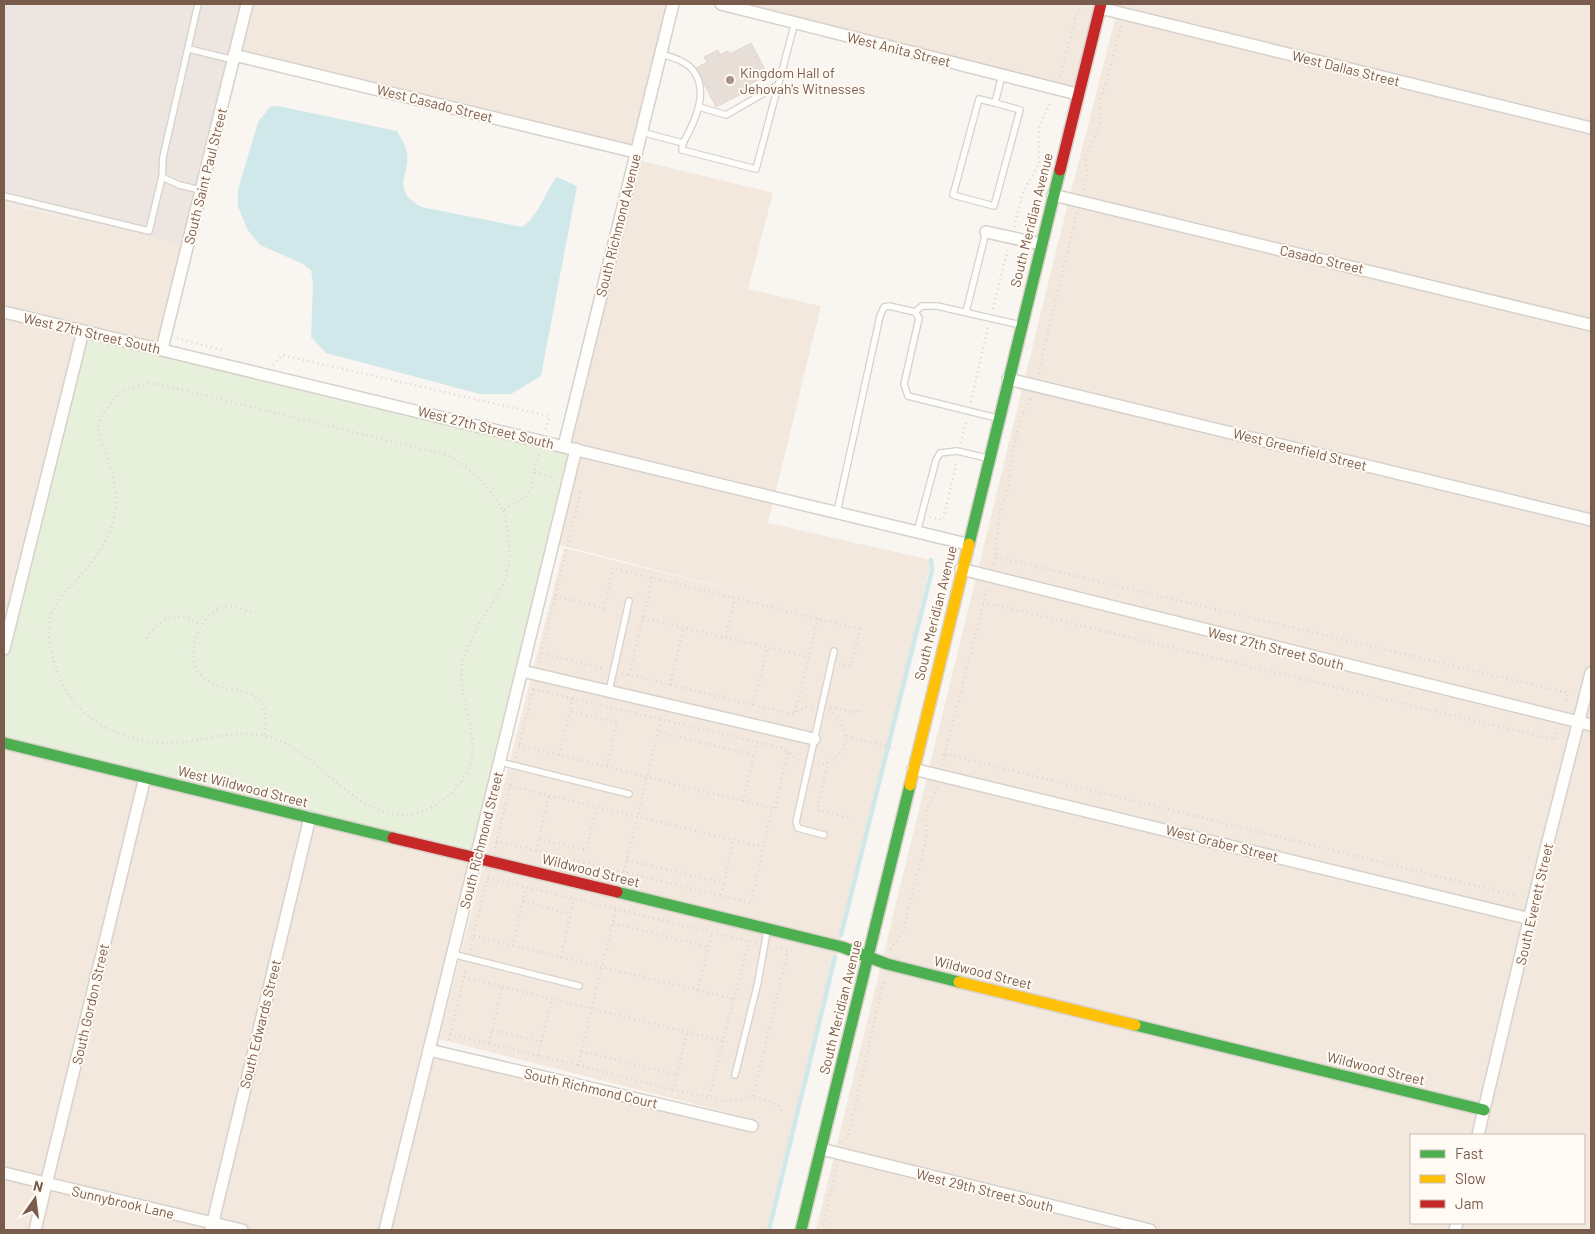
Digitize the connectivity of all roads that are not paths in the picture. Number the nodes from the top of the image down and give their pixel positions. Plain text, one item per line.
1 (198, 4) edge
2 (246, 4) edge
3 (673, 4) edge
4 (721, 4) edge
5 (1100, 6) edge
6 (795, 22) junction
7 (189, 49) junction
8 (661, 54) junction
9 (234, 57) junction
10 (1002, 75) junction
11 (778, 85) junction
12 (1078, 94) junction
13 (995, 103) junction
14 (698, 107) junction
15 (1591, 128) edge
16 (641, 132) junction
17 (684, 143) junction
18 (636, 152) junction
19 (162, 177) junction
20 (201, 190) junction
21 (1053, 195) junction
22 (4, 196) edge
23 (986, 232) joint
24 (1041, 244) junction
25 (4, 312) edge
26 (915, 312) junction
27 (966, 312) junction
28 (1591, 324) edge
29 (1021, 325) junction
30 (83, 331) junction
31 (162, 349) junction
32 (1008, 379) junction
33 (998, 419) junction
34 (564, 446) junction
35 (576, 449) junction
36 (988, 459) junction
37 (836, 512) junction
38 (1591, 520) edge
39 (917, 532) junction
40 (967, 544) junction
41 (961, 569) junction
42 (629, 601) dead end
43 (4, 650) edge
44 (834, 651) dead end
45 (522, 671) junction
46 (1591, 673) edge
47 (609, 691) junction
48 (1579, 722) junction
49 (1591, 725) edge
50 (814, 739) junction
51 (4, 743) edge
52 (500, 762) junction
53 (913, 769) junction
54 (145, 777) junction
55 (629, 794) dead end
56 (310, 817) junction
57 (824, 835) dead end
58 (476, 858) junction
59 (1530, 918) junction
60 (767, 929) junction
61 (452, 954) junction
62 (868, 956) junction
63 (580, 986) dead end
64 (429, 1050) junction
65 (735, 1076) dead end
66 (1484, 1110) junction
67 (752, 1126) dead end
68 (1478, 1134) edge
69 (821, 1149) junction
70 (4, 1173) edge
71 (47, 1184) junction
72 (211, 1227) edge
73 (35, 1230) edge
74 (242, 1230) edge
75 (385, 1230) edge
76 (801, 1230) edge
77 (1150, 1230) edge

1 - 7 lane
2 - 9 street, South Saint Paul Street
3 - 8 street, South Richmond Avenue
4 - 6 street, West Anita Street
5 - 12 street, South Meridian Avenue
5 - 15 street, West Dallas Street
6 - 10 street, West Anita Street
6 - 11 lane
7 - 9 lane
7 - 19 lane
8 - 14 lane
8 - 16 street, South Richmond Avenue
9 - 18 street, West Casado Street
9 - 20 street, South Saint Paul Street
10 - 12 street, West Anita Street
10 - 13 lane
11 - 14 lane
11 - 17 lane
12 - 21 street, South Meridian Avenue
13 - 13 lane
14 - 17 lane
16 - 17 lane
16 - 18 street, South Richmond Avenue
18 - 34 street, South Richmond Avenue
19 - 20 lane
19 - 22 lane
20 - 31 street, South Saint Paul Street
21 - 24 street, South Meridian Avenue
21 - 28 street, Casado Street
23 - 24 street
23 - 27 lane
24 - 29 street, South Meridian Avenue
25 - 30 street, West 27th Street South
26 - 27 lane
26 - 33 lane
26 - 37 lane
27 - 29 lane
29 - 32 street, South Meridian Avenue
30 - 31 street, West 27th Street South
30 - 43 street
31 - 34 street, West 27th Street South
32 - 33 street, South Meridian Avenue
32 - 38 street, West Greenfield Street
33 - 36 street, South Meridian Avenue
34 - 35 street, West 27th Street South
35 - 37 street, West 27th Street South
35 - 45 street, South Richmond Street
36 - 39 lane
36 - 40 street, South Meridian Avenue
37 - 39 street, West 27th Street South
39 - 40 street, West 27th Street South
40 - 41 street, South Meridian Avenue
41 - 48 street, West 27th Street South
41 - 53 street, South Meridian Avenue
42 - 47 lane
44 - 50 lane
45 - 47 street
45 - 52 street, South Richmond Street
46 - 48 street, South Everett Street
47 - 50 street
48 - 49 street, West 27th Street South
48 - 59 street, South Everett Street
50 - 57 lane
51 - 54 street, West Wildwood Street
52 - 55 lane
52 - 58 street, South Richmond Street
53 - 59 street, West Graber Street
53 - 62 street, South Meridian Avenue
54 - 56 street, West Wildwood Street
54 - 71 street, South Gordon Street
56 - 58 street, West Wildwood Street
56 - 72 street, South Edwards Street
58 - 60 street, Wildwood Street
58 - 61 street, South Richmond Street
59 - 66 street, South Everett Street
60 - 62 street, Wildwood Street
60 - 65 lane
61 - 63 lane
61 - 64 street, South Richmond Street
62 - 66 street, Wildwood Street
62 - 69 street, South Meridian Avenue
64 - 67 street, South Richmond Court
64 - 75 street, South Richmond Street
66 - 68 street, South Everett Street
69 - 76 street, South Meridian Avenue
69 - 77 street, West 29th Street South
70 - 71 street, Sunnybrook Lane
71 - 72 street, Sunnybrook Lane
71 - 73 street, South Gordon Street
72 - 74 street, Sunnybrook Lane

